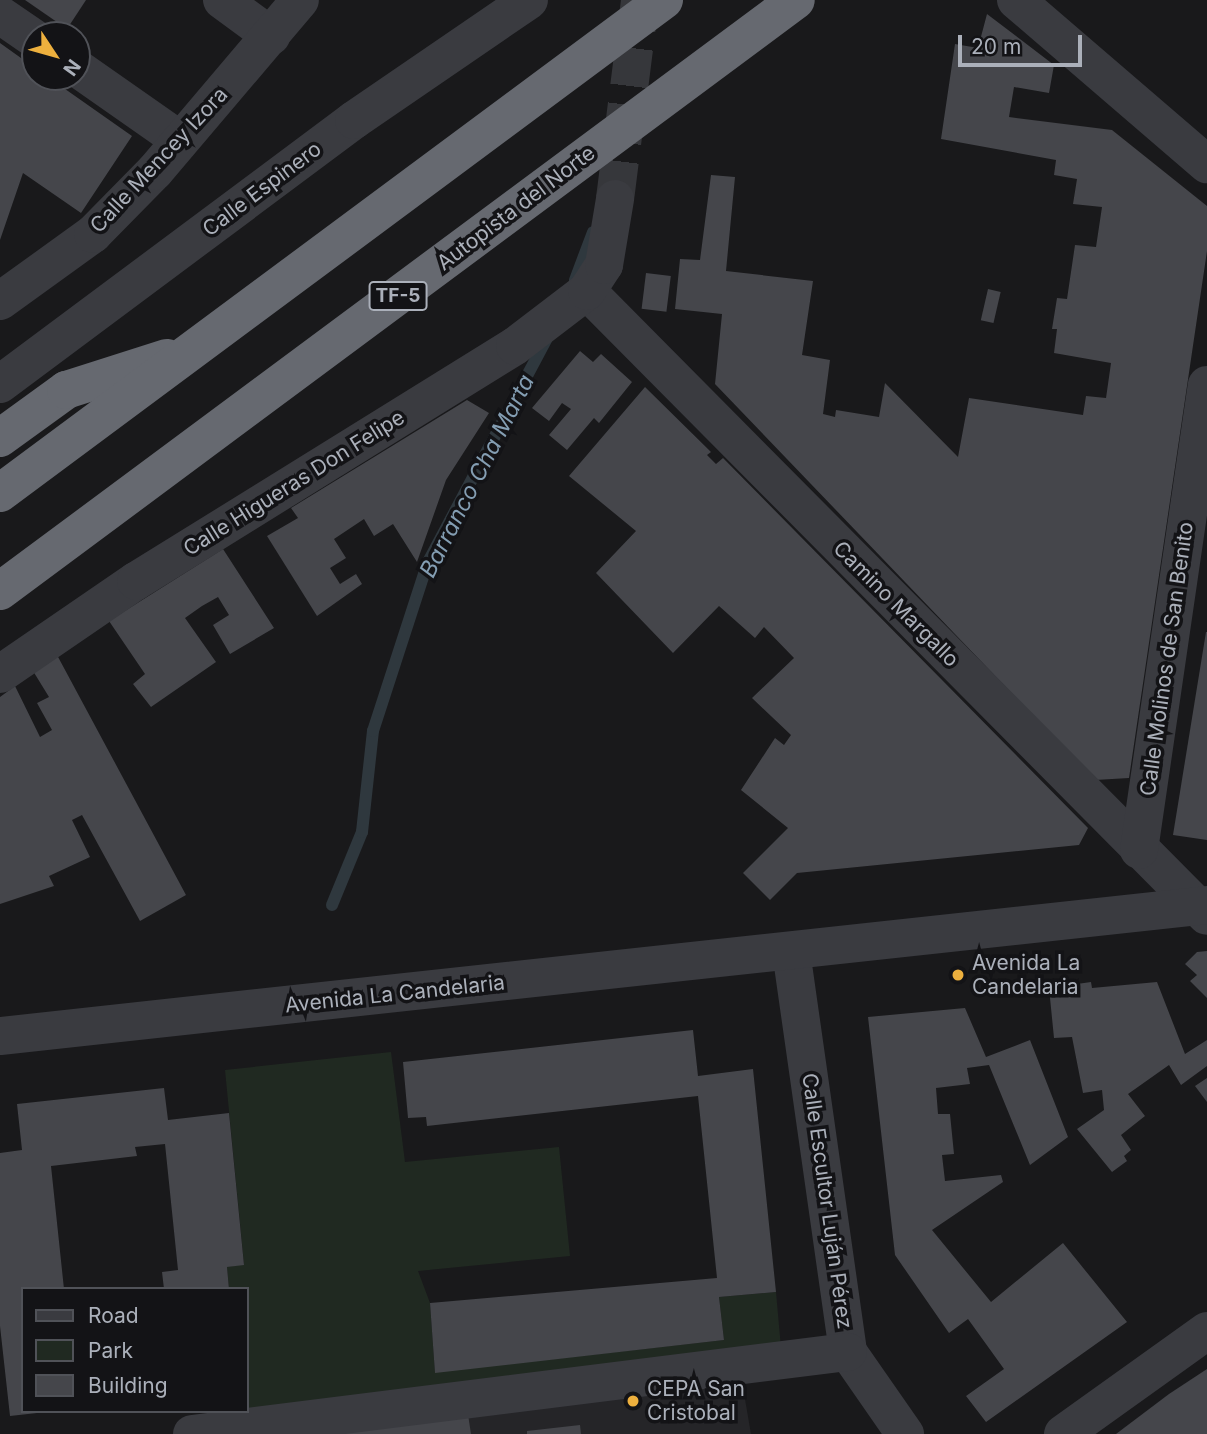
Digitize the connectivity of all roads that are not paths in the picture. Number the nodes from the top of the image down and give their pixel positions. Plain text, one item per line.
1 (222, 0) edge
2 (300, 0) edge
3 (529, 0) edge
4 (664, 0) edge
5 (796, 0) edge
6 (1016, 0) edge
7 (0, 15) edge
8 (21, 29) edge
9 (271, 36) junction
10 (91, 78) edge
11 (180, 140) junction
12 (1207, 164) edge
13 (615, 199) tunnel mouth
14 (587, 291) junction
15 (2, 297) edge
16 (195, 349) junction
17 (0, 384) edge
18 (1207, 385) edge
19 (0, 438) edge
20 (0, 494) edge
21 (0, 591) edge
22 (0, 674) edge
23 (1139, 850) junction
24 (1204, 909) edge
25 (791, 951) junction
26 (0, 1036) edge
27 (1207, 1331) edge
28 (848, 1352) junction
29 (192, 1434) edge
30 (905, 1434) edge
31 (1063, 1434) edge

1 - 9 street
2 - 9 street, Calle Mencey Izora
3 - 17 street, Calle Espinero
4 - 16 highway
5 - 21 highway, Autopista del Norte / TF-5
6 - 12 street
7 - 8 street
9 - 11 street, Calle Mencey Izora
10 - 11 street
11 - 15 street, Calle Mencey Izora
13 - 14 street
14 - 22 street, Calle Higueras Don Felipe
14 - 23 street, Camino Margallo
16 - 19 highway
16 - 20 highway
18 - 23 street, Calle Molinos de San Benito
23 - 24 street, Camino Margallo
24 - 25 street, Avenida La Candelaria
25 - 26 street, Avenida La Candelaria
25 - 28 street, Calle Escultor Luján Pérez
27 - 31 street
28 - 29 street
28 - 30 street, Calle Escultor Luján Pérez

